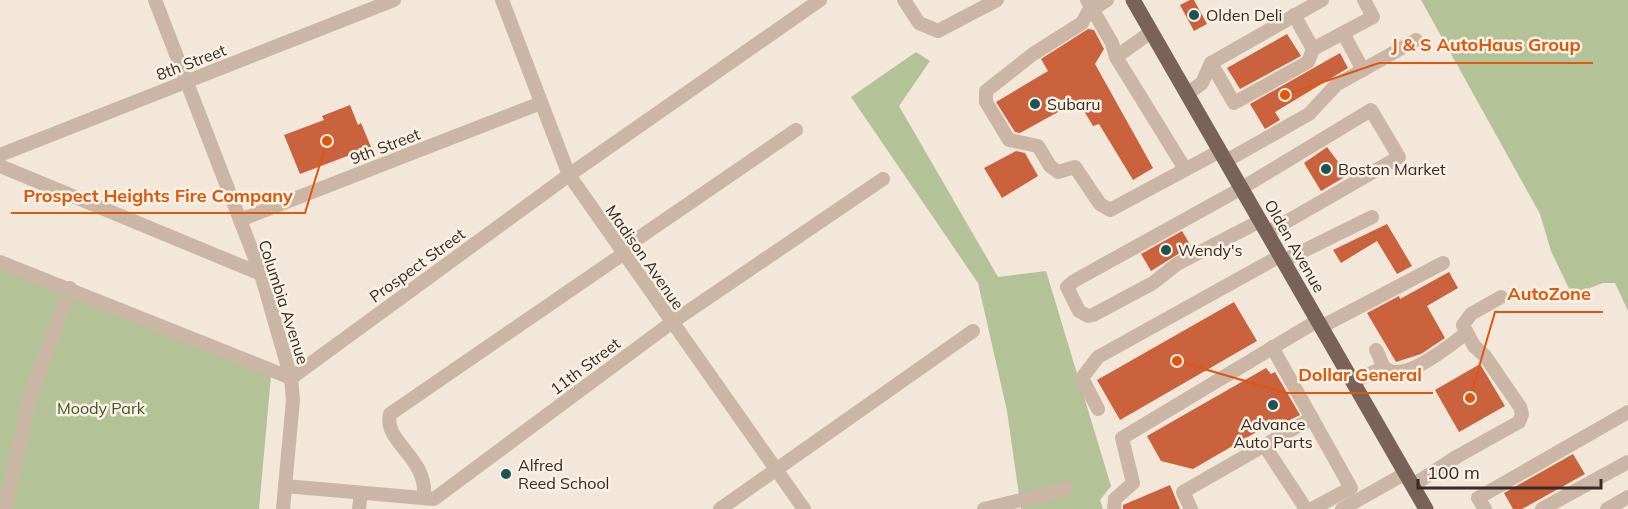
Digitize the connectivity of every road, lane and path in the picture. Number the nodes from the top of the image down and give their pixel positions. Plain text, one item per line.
1 (155, 0) edge
2 (394, 0) edge
3 (502, 0) edge
4 (820, 0) edge
5 (904, 0) edge
6 (997, 0) edge
7 (1107, 0) edge
8 (1133, 0) edge
9 (1322, 0) edge
10 (1364, 0) edge
11 (1089, 5) edge
12 (1294, 15) junction
13 (1151, 32) junction
14 (1343, 33) junction
15 (1416, 40) dead end
16 (1313, 49) junction
17 (1116, 57) junction
18 (1211, 63) junction
19 (1363, 70) junction
20 (187, 81) junction
21 (1187, 94) junction
22 (541, 103) junction
23 (796, 130) dead end
24 (0, 154) edge
25 (1223, 156) junction
26 (0, 166) edge
27 (1185, 169) junction
28 (569, 175) junction
29 (883, 180) dead end
30 (1242, 188) junction
31 (1372, 217) dead end
32 (240, 220) junction
33 (1263, 227) junction
34 (622, 252) junction
35 (1281, 258) junction
36 (0, 262) edge
37 (1443, 263) dead end
38 (261, 274) junction
39 (70, 288) junction
40 (1501, 297) dead end
41 (671, 323) junction
42 (1319, 324) junction
43 (973, 331) dead end
44 (1465, 334) junction
45 (1272, 347) junction
46 (1376, 350) dead end
47 (1384, 367) junction
48 (291, 378) junction
49 (1353, 382) junction
50 (1098, 409) dead end
51 (1628, 412) edge
52 (1312, 418) junction
53 (1264, 445) junction
54 (1628, 462) edge
55 (776, 470) junction
56 (1409, 479) junction
57 (285, 486) junction
58 (1066, 489) dead end
59 (361, 492) junction
60 (1565, 496) junction
61 (1628, 497) edge
62 (424, 498) junction
63 (5, 509) edge
64 (283, 509) edge
65 (359, 509) edge
66 (720, 509) edge
67 (804, 509) edge
68 (984, 509) edge
69 (1114, 509) edge
70 (1191, 509) edge
71 (1306, 509) edge
72 (1312, 509) edge
73 (1342, 509) edge
74 (1426, 509) edge
75 (1485, 509) edge
76 (1542, 509) edge
77 (1573, 509) edge
78 (1607, 509) edge

1 - 20 street, Columbia Avenue
2 - 20 street, 8th Street
3 - 22 street, Madison Avenue
4 - 28 street, Prospect Street
5 - 6 street
7 - 11 street
8 - 13 main road, Olden Avenue
9 - 12 street
10 - 14 street
11 - 17 street
11 - 27 street
12 - 16 street
12 - 18 street
13 - 17 street
13 - 21 main road, Olden Avenue
14 - 16 street
14 - 19 street
15 - 19 street
16 - 18 street
17 - 27 street
18 - 21 street
19 - 25 street
20 - 24 street, 8th Street
20 - 32 street, Columbia Avenue
21 - 25 main road, Olden Avenue
22 - 28 street, Madison Avenue
22 - 32 street, 9th Street
23 - 34 street
25 - 27 street
25 - 30 main road, Olden Avenue
26 - 38 street
28 - 34 street, Madison Avenue
28 - 48 street, Prospect Street
29 - 41 street, 11th Street
30 - 33 main road, Olden Avenue
30 - 33 street
30 - 33 street
31 - 35 street
32 - 38 street, Columbia Avenue
33 - 35 main road, Olden Avenue
34 - 41 street, Madison Avenue
34 - 62 street
35 - 42 main road, Olden Avenue
35 - 50 street
36 - 39 street
37 - 42 street
38 - 48 street, Columbia Avenue
39 - 48 street
39 - 63 street
40 - 44 street
41 - 55 street, Madison Avenue
41 - 62 street, 11th Street
42 - 45 street
42 - 49 main road, Olden Avenue
43 - 55 street
44 - 47 street
44 - 56 street
45 - 52 street
45 - 69 street
46 - 47 street
47 - 49 street
48 - 57 street, Columbia Avenue
49 - 56 main road, Olden Avenue
51 - 75 street
52 - 53 street
52 - 72 street
53 - 70 street
53 - 71 street
54 - 60 street
55 - 66 street
55 - 67 street, Madison Avenue
56 - 73 street
56 - 74 main road, Olden Avenue
57 - 59 street, 11th Street
57 - 64 street, Columbia Avenue
58 - 68 street
59 - 62 street, 11th Street
59 - 65 street
60 - 76 street
60 - 77 street
61 - 78 street

